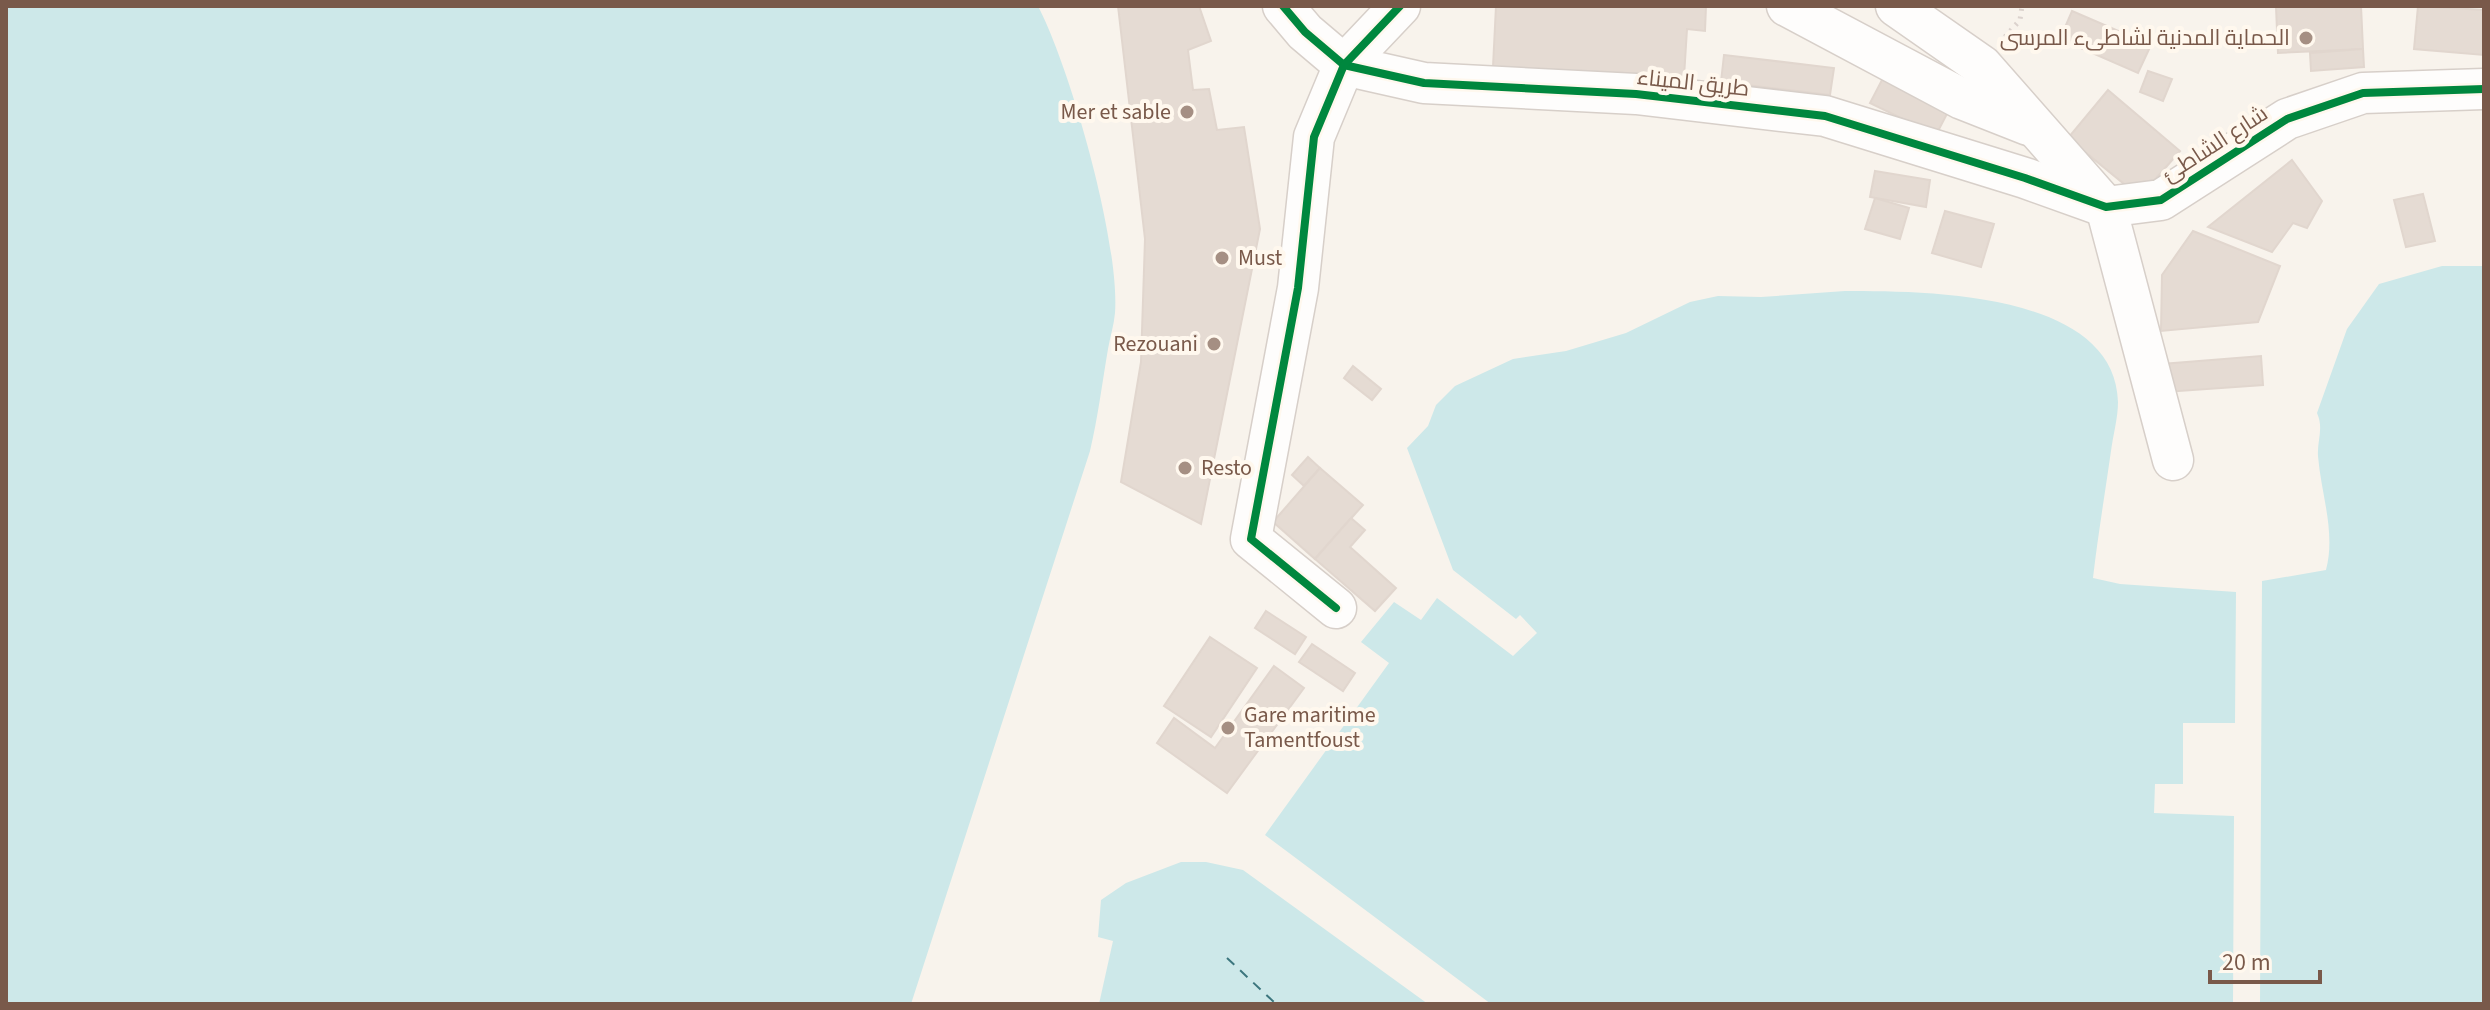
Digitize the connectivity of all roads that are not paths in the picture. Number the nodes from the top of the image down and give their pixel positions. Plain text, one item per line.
1 (1283, 6) edge
2 (1400, 6) edge
3 (1787, 6) edge
4 (1896, 6) edge
5 (1344, 65) junction
6 (1972, 82) junction
7 (2484, 89) edge
8 (2106, 207) junction
9 (2173, 460) dead end
10 (1336, 608) dead end

1 - 5 street
2 - 5 street
3 - 6 street
4 - 6 street
5 - 8 street, طريق الميناء
5 - 10 street
6 - 8 street
7 - 8 street, شارع الشاطئ
8 - 9 street

